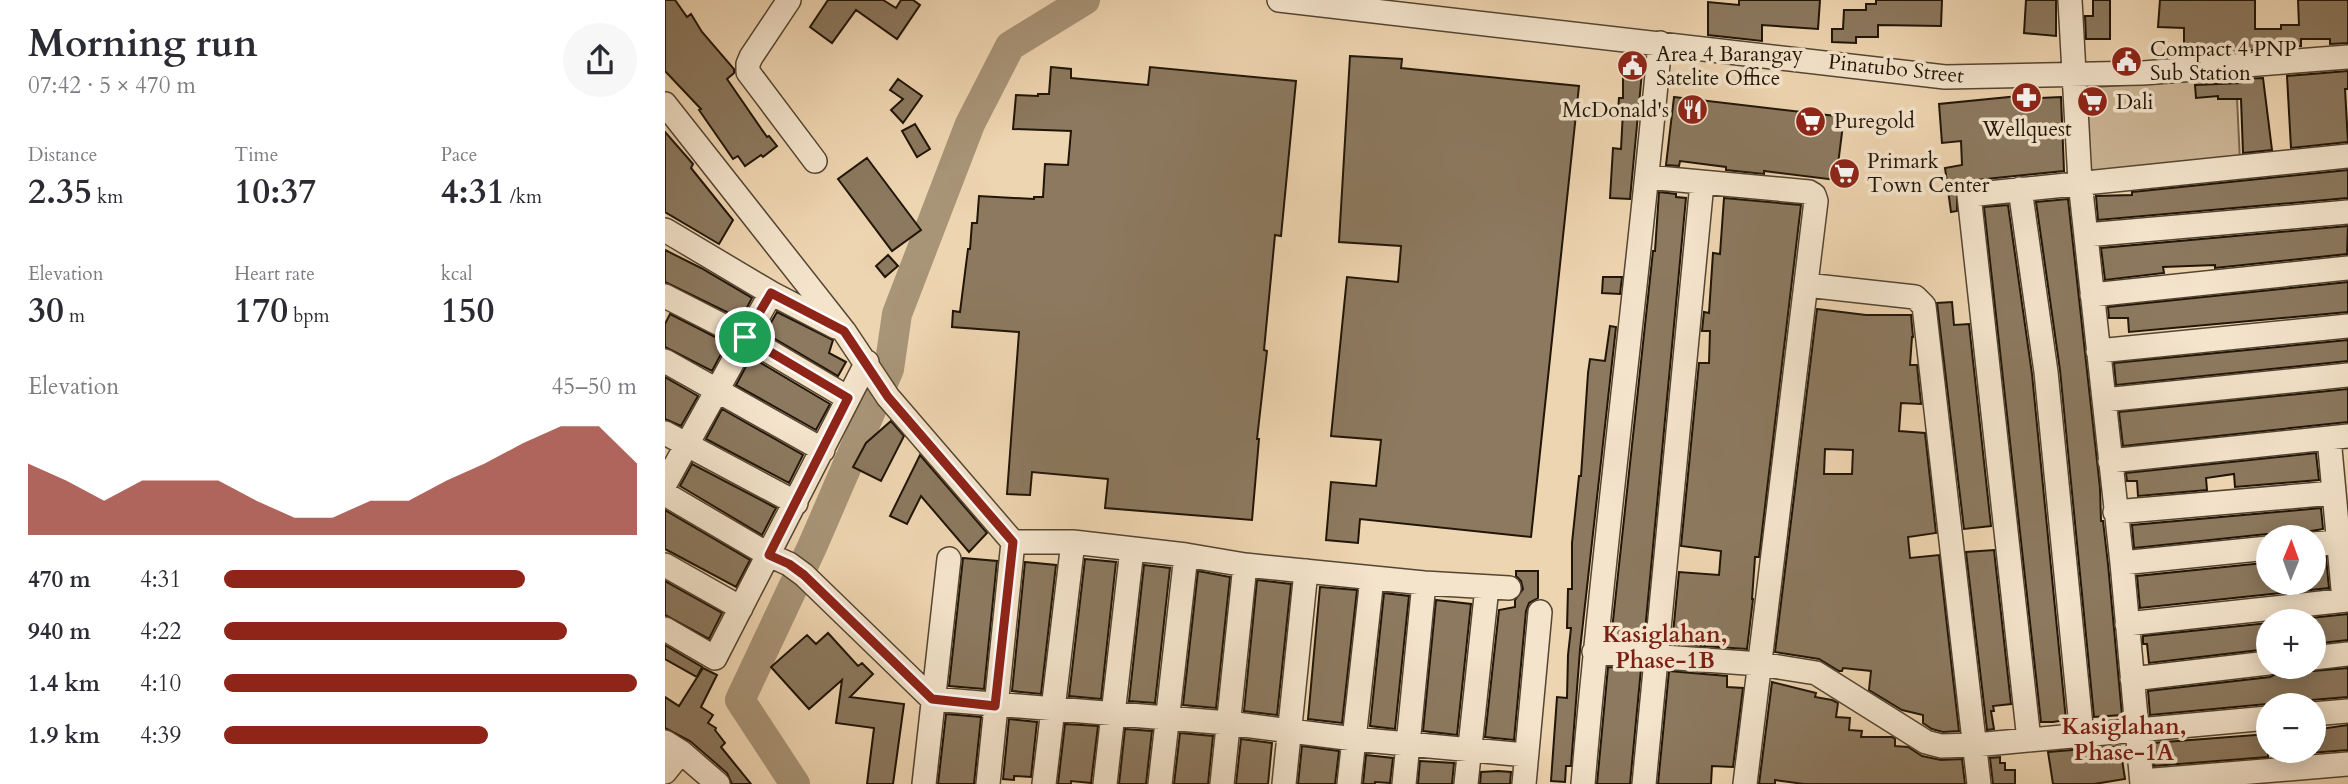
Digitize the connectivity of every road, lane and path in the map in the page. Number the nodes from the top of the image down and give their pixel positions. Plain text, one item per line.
1 (789, 0) edge
2 (1279, 0) edge
3 (2070, 0) edge
4 (1660, 43) junction
5 (2348, 57) edge
6 (2074, 75) junction
7 (665, 104) edge
8 (2348, 156) edge
9 (815, 161) dead end
10 (1647, 177) junction
11 (2080, 182) junction
12 (1702, 183) junction
13 (2020, 190) junction
14 (2348, 212) edge
15 (665, 230) edge
16 (2086, 235) junction
17 (2348, 268) edge
18 (1806, 285) junction
19 (771, 293) junction
20 (2092, 295) junction
21 (665, 296) edge
22 (2348, 326) edge
23 (844, 331) junction
24 (745, 337) junction
25 (2098, 351) junction
26 (665, 361) edge
27 (2348, 375) edge
28 (877, 379) junction
29 (716, 390) junction
30 (848, 398) junction
31 (2104, 400) junction
32 (665, 433) edge
33 (2338, 437) edge
34 (685, 444) junction
35 (823, 450) junction
36 (2110, 461) junction
37 (665, 484) edge
38 (2333, 493) junction
39 (665, 494) edge
40 (796, 503) junction
41 (2115, 512) junction
42 (1013, 542) junction
43 (1073, 542) junction
44 (2338, 542) junction
45 (2326, 543) edge
46 (1132, 549) junction
47 (2256, 549) edge
48 (1186, 555) junction
49 (949, 559) dead end
50 (2122, 563) junction
51 (665, 565) edge
52 (787, 565) junction
53 (1245, 565) junction
54 (1306, 571) junction
55 (1372, 578) junction
56 (1424, 583) junction
57 (2346, 600) edge
58 (741, 608) junction
59 (1541, 612) dead end
60 (2127, 624) junction
61 (665, 629) edge
62 (1594, 652) junction
63 (2348, 654) edge
64 (1657, 657) junction
65 (2326, 657) edge
66 (1760, 664) junction
67 (2256, 664) edge
68 (2132, 678) junction
69 (932, 699) junction
70 (995, 706) junction
71 (1053, 708) junction
72 (2348, 711) edge
73 (1113, 713) junction
74 (2326, 713) edge
75 (1167, 718) junction
76 (2256, 719) edge
77 (1228, 723) junction
78 (1289, 730) junction
79 (2137, 730) junction
80 (2082, 736) junction
81 (1354, 739) junction
82 (2029, 740) junction
83 (1408, 744) junction
84 (1975, 746) junction
85 (673, 747) edge
86 (1470, 750) junction
87 (1527, 755) junction
88 (2348, 764) edge
89 (665, 772) edge
90 (2142, 782) edge
91 (718, 784) edge
92 (924, 784) edge
93 (988, 784) edge
94 (1044, 784) edge
95 (1105, 784) edge
96 (1160, 784) edge
97 (1222, 784) edge
98 (1284, 784) edge
99 (1349, 784) edge
100 (1403, 784) edge
101 (1466, 784) edge
102 (1524, 784) edge
103 (1583, 784) edge
104 (1644, 784) edge
105 (1745, 784) edge
106 (1979, 784) edge

1 - 9 street
2 - 4 street, Pinatubo Street
3 - 6 street
4 - 6 street, Pinatubo Street
4 - 10 street
5 - 6 street, Pinatubo Street
6 - 11 street
7 - 23 street
8 - 11 street
10 - 12 street
10 - 62 street
11 - 13 street
11 - 16 street
12 - 18 street
12 - 64 street
13 - 80 street
13 - 82 street
14 - 16 street
15 - 19 street
16 - 20 street
17 - 20 street
18 - 66 street
18 - 84 street
19 - 23 street
19 - 24 street
20 - 25 street
21 - 24 street
22 - 25 street
23 - 28 street
24 - 29 street
24 - 30 street
25 - 31 street
26 - 29 street
27 - 31 street
28 - 30 street
28 - 42 street
29 - 34 street
29 - 35 street
30 - 35 street
31 - 36 street
32 - 34 street
33 - 36 street
33 - 38 street
34 - 37 street
34 - 40 street
35 - 40 street
36 - 41 street
38 - 41 street
38 - 44 street
39 - 52 street
40 - 52 street
41 - 50 street
42 - 43 street
42 - 70 street
43 - 46 street
43 - 71 street
44 - 45 street
44 - 57 street
46 - 48 street
46 - 73 street
47 - 50 street
48 - 53 street
48 - 75 street
49 - 69 street
50 - 60 street
51 - 58 street
52 - 58 street
52 - 69 street
53 - 54 street
53 - 77 street
54 - 55 street
54 - 78 street
55 - 56 street
55 - 81 street
56 - 83 street
56 - 86 street
57 - 60 street
58 - 61 street
59 - 87 street
60 - 68 street
62 - 64 street
62 - 103 street
63 - 65 street
64 - 66 street
64 - 104 street
66 - 84 street
66 - 105 street
67 - 68 street
68 - 79 street
69 - 70 street
69 - 92 street
70 - 71 street
70 - 93 street
71 - 73 street
71 - 94 street
72 - 74 street
73 - 75 street
73 - 95 street
75 - 77 street
75 - 96 street
76 - 79 street
77 - 78 street
77 - 97 street
78 - 81 street
78 - 98 street
79 - 80 street
79 - 90 street
80 - 82 street
81 - 83 street
81 - 99 street
82 - 84 street
83 - 86 street
83 - 100 street
84 - 106 street
85 - 89 street
85 - 91 street
86 - 87 street
86 - 101 street
87 - 102 street
88 - 90 street

